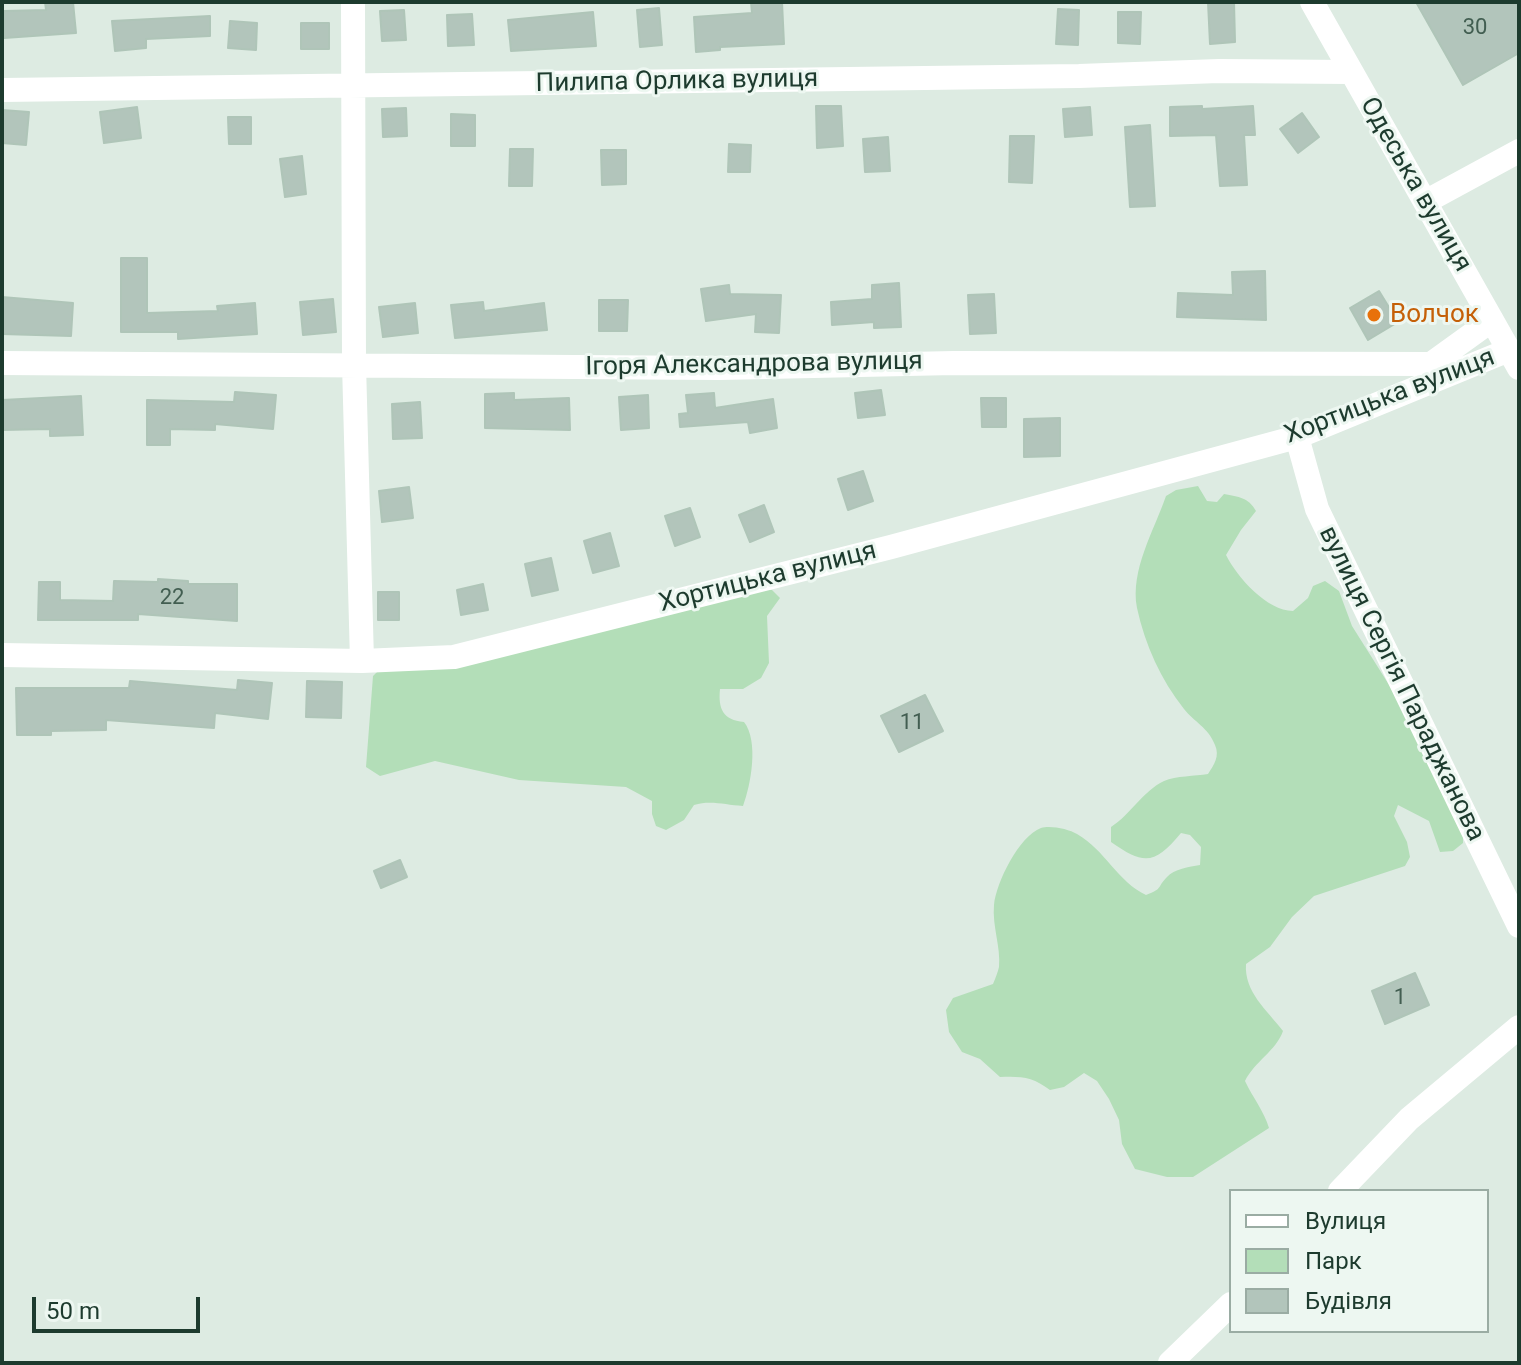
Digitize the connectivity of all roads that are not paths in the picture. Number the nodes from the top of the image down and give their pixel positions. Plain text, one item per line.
1 (353, 2) edge
2 (1312, 2) edge
3 (1351, 72) junction
4 (354, 85) junction
5 (2, 90) edge
6 (1519, 151) edge
7 (1425, 202) junction
8 (1492, 320) junction
9 (1514, 359) edge
10 (2, 363) edge
11 (354, 364) junction
12 (1297, 437) junction
13 (2, 655) edge
14 (362, 661) junction
15 (1519, 926) edge
16 (1519, 1027) edge
17 (1342, 1189) edge
18 (1229, 1306) edge
19 (1170, 1363) edge

1 - 4 street
2 - 3 street, Одеська вулиця
3 - 4 street, Пилипа Орлика вулиця
3 - 7 street, Одеська вулиця
4 - 5 street, Пилипа Орлика вулиця
4 - 11 street
6 - 7 street
7 - 8 street, Одеська вулиця
8 - 9 street, Одеська вулиця
8 - 11 street, Ігоря Александрова вулиця
9 - 12 street, Хортицька вулиця
10 - 11 street, Ігоря Александрова вулиця
11 - 14 street
12 - 14 street, Хортицька вулиця
12 - 15 street, вулиця Сергія Параджанова
13 - 14 street, Хортицька вулиця
16 - 17 street
18 - 19 street

